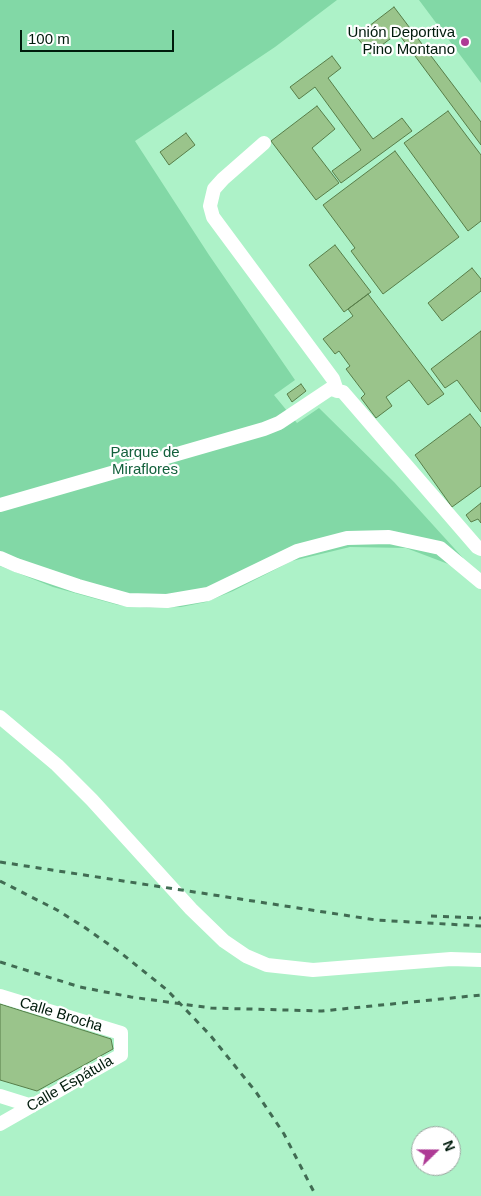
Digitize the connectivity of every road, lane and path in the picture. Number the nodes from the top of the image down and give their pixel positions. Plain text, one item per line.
1 (264, 143) dead end
2 (333, 390) junction
3 (0, 505) edge
4 (481, 549) edge
5 (0, 558) edge
6 (481, 582) edge
7 (0, 717) edge
8 (481, 960) edge
9 (0, 996) edge
10 (121, 1033) joint
11 (0, 1096) edge
12 (32, 1106) junction
13 (0, 1124) edge

1 - 2 street
2 - 3 street
2 - 4 street
5 - 6 street
7 - 8 street
9 - 10 street, Calle Brocha
10 - 12 street, Calle Espátula
11 - 12 street
12 - 13 street, Calle Espátula

